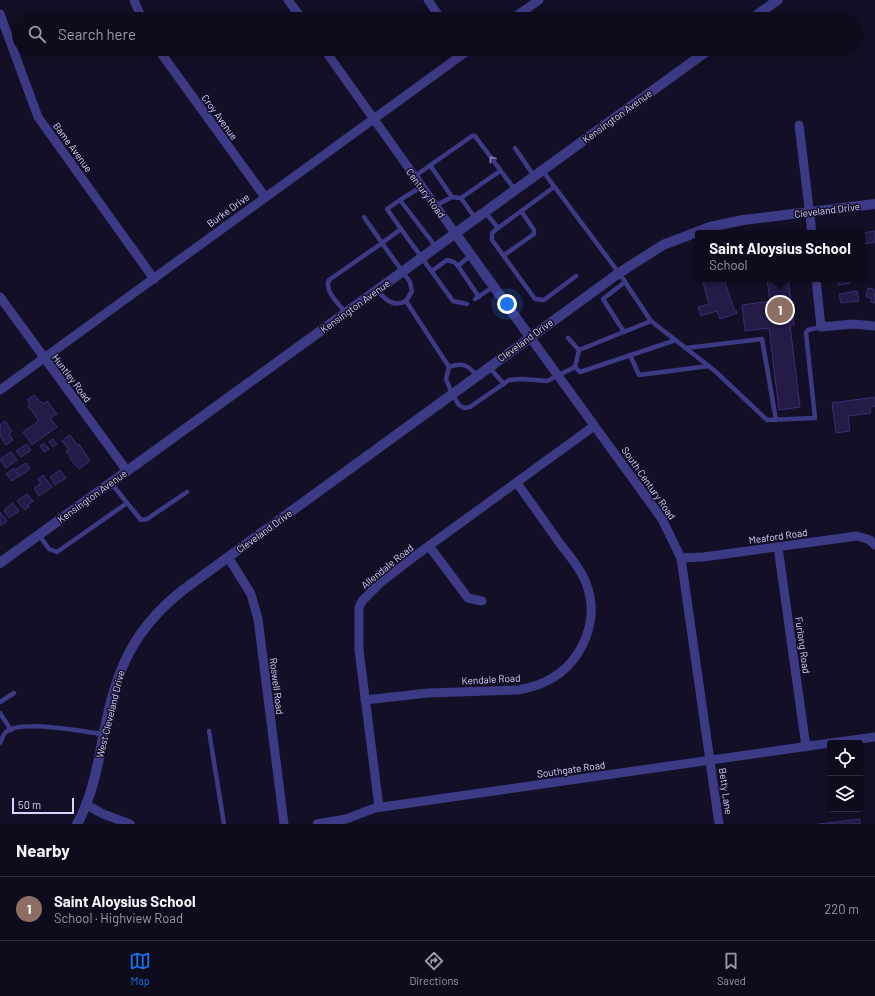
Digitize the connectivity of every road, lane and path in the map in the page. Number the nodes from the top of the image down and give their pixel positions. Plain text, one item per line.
1 (134, 0) edge
2 (288, 0) edge
3 (428, 0) edge
4 (539, 0) edge
5 (778, 0) edge
6 (139, 12) edge
7 (297, 12) edge
8 (437, 12) edge
9 (522, 12) edge
10 (761, 12) edge
11 (0, 14) edge
12 (12, 47) edge
13 (15, 56) edge
14 (163, 56) edge
15 (329, 56) edge
16 (458, 56) edge
17 (700, 56) edge
18 (374, 118) junction
19 (799, 125) dead end
20 (515, 148) dead end
21 (430, 165) junction
22 (500, 170) junction
23 (538, 173) junction
24 (414, 176) junction
25 (421, 186) junction
26 (554, 187) junction
27 (515, 190) junction
28 (265, 197) junction
29 (452, 197) junction
30 (461, 198) junction
31 (400, 200) junction
32 (875, 204) edge
33 (435, 206) junction
34 (521, 211) junction
35 (485, 212) junction
36 (809, 212) junction
37 (364, 217) dead end
38 (476, 219) junction
39 (498, 228) junction
40 (401, 229) junction
41 (704, 230) edge
42 (812, 230) edge
43 (695, 232) edge
44 (455, 233) junction
45 (382, 243) junction
46 (436, 248) junction
47 (471, 255) junction
48 (504, 255) junction
49 (421, 258) junction
50 (458, 266) junction
51 (403, 271) junction
52 (432, 271) junction
53 (619, 273) junction
54 (576, 276) dead end
55 (154, 278) junction
56 (625, 282) junction
57 (816, 282) edge
58 (494, 286) junction
59 (377, 290) junction
60 (0, 297) edge
61 (406, 301) junction
62 (467, 304) dead end
63 (346, 313) junction
64 (651, 321) junction
65 (875, 326) edge
66 (821, 327) junction
67 (624, 332) junction
68 (530, 337) junction
69 (568, 338) dead end
70 (676, 340) junction
71 (686, 348) junction
72 (579, 350) junction
73 (630, 355) junction
74 (44, 358) junction
75 (709, 366) junction
76 (449, 367) junction
77 (489, 367) junction
78 (575, 367) junction
79 (477, 376) junction
80 (559, 376) junction
81 (504, 384) junction
82 (0, 390) edge
83 (452, 394) junction
84 (776, 420) junction
85 (594, 426) junction
86 (127, 471) junction
87 (111, 483) junction
88 (517, 483) junction
89 (187, 492) dead end
90 (127, 504) junction
91 (39, 535) junction
92 (875, 545) edge
93 (429, 546) junction
94 (778, 547) junction
95 (228, 557) junction
96 (681, 558) junction
97 (0, 564) edge
98 (214, 567) joint
99 (482, 601) dead end
100 (14, 693) dead end
101 (365, 700) junction
102 (0, 702) edge
103 (0, 714) edge
104 (11, 730) junction
105 (209, 731) dead end
106 (103, 734) junction
107 (875, 736) edge
108 (850, 740) edge
109 (0, 743) edge
110 (827, 744) edge
111 (806, 747) junction
112 (710, 760) junction
113 (87, 805) junction
114 (379, 807) junction
115 (77, 824) edge
116 (130, 824) edge
117 (224, 824) edge
118 (284, 824) edge
119 (317, 824) edge
120 (719, 824) edge

1 - 6 street
2 - 7 street
3 - 8 street
4 - 9 street
5 - 10 street
11 - 12 street, Bame Avenue
13 - 55 street, Bame Avenue
14 - 28 street, Croy Avenue
15 - 18 street, Century Road
16 - 18 street, Burke Drive
17 - 23 street, Kensington Avenue
18 - 24 street, Century Road
18 - 28 street, Burke Drive
19 - 36 street
20 - 23 lane
22 -> 21 lane
21 - 24 lane
21 - 29 lane
22 - 27 lane
22 - 30 lane
23 - 26 lane
23 - 27 street, Kensington Avenue
24 - 25 street, Century Road
25 - 31 lane
25 - 33 street, Century Road
26 - 34 lane
26 - 53 lane
27 - 35 street, Kensington Avenue
28 - 55 street, Burke Drive
29 - 30 lane
29 - 33 lane
30 - 38 lane
31 - 40 lane
31 - 46 lane
32 - 36 street, Cleveland Drive
33 - 44 street, Century Road
34 - 39 lane
34 - 48 lane
35 - 38 street, Kensington Avenue
35 - 39 lane
36 - 41 street, Cleveland Drive
36 - 42 street
37 - 45 lane
38 - 44 street, Kensington Avenue
39 - 48 lane
40 - 45 lane
40 - 49 lane
43 - 53 street, Cleveland Drive
44 - 46 street, Kensington Avenue
44 - 47 street, Century Road
45 - 51 lane
45 - 63 lane
46 - 49 street, Kensington Avenue
47 - 50 lane
47 - 58 street, Century Road
48 - 54 lane
49 - 51 street, Kensington Avenue
49 - 52 lane
50 - 52 lane
50 - 58 lane
51 - 59 street, Kensington Avenue
51 - 61 lane
52 - 62 lane
53 - 56 lane
53 - 68 street, Cleveland Drive
55 - 74 street, Burke Drive
56 - 64 lane
56 - 67 lane
57 - 66 street
58 - 68 street, Century Road
59 - 61 lane
59 - 63 street, Kensington Avenue
60 - 74 street, Huntley Road
61 - 76 lane
63 - 86 street, Kensington Avenue
64 - 67 lane
64 - 70 lane
65 - 66 street
66 - 84 lane
67 - 72 lane
68 - 77 street, Cleveland Drive
68 - 80 street, South Century Road
69 - 72 lane
70 - 71 lane
70 - 73 lane
71 - 75 lane
71 - 84 lane
72 - 78 lane
73 - 75 lane
73 - 78 lane
74 - 82 street, Burke Drive
74 - 86 street, Huntley Road
75 - 84 lane
76 - 79 lane
76 - 83 lane
77 - 79 street, Cleveland Drive
77 - 81 lane
78 - 80 lane
79 - 83 street, Cleveland Drive
80 - 81 lane
80 - 85 street, South Century Road
81 - 83 lane
83 - 95 street, Cleveland Drive
85 - 88 street, Allendale Road
85 - 96 street, South Century Road
86 - 87 street, Kensington Avenue
87 - 90 lane
87 - 91 street, Kensington Avenue
88 - 93 street, Allendale Road
88 - 101 street, Kendale Road
89 - 90 lane
90 - 91 lane
91 - 97 street, Kensington Avenue
92 - 94 street, Meaford Road
93 - 99 street
93 - 101 street, Allendale Road
94 - 96 street, Meaford Road
94 - 111 street, Furlong Road
95 - 98 street, Cleveland Drive
95 - 118 street, Roswell Road
96 - 112 street, South Century Road
98 - 106 street, West Cleveland Drive
100 - 102 lane
101 - 114 street, Allendale Road
103 - 104 lane
104 - 106 lane
104 - 109 lane
105 - 117 lane
106 - 113 street, West Cleveland Drive
107 - 108 street, Southgate Road
110 - 111 street, Southgate Road
111 - 112 street, Southgate Road
112 - 114 street, Southgate Road
112 - 120 street, Betty Lane
113 - 115 street, West Cleveland Drive
113 - 116 street
114 - 119 street, Southgate Road

